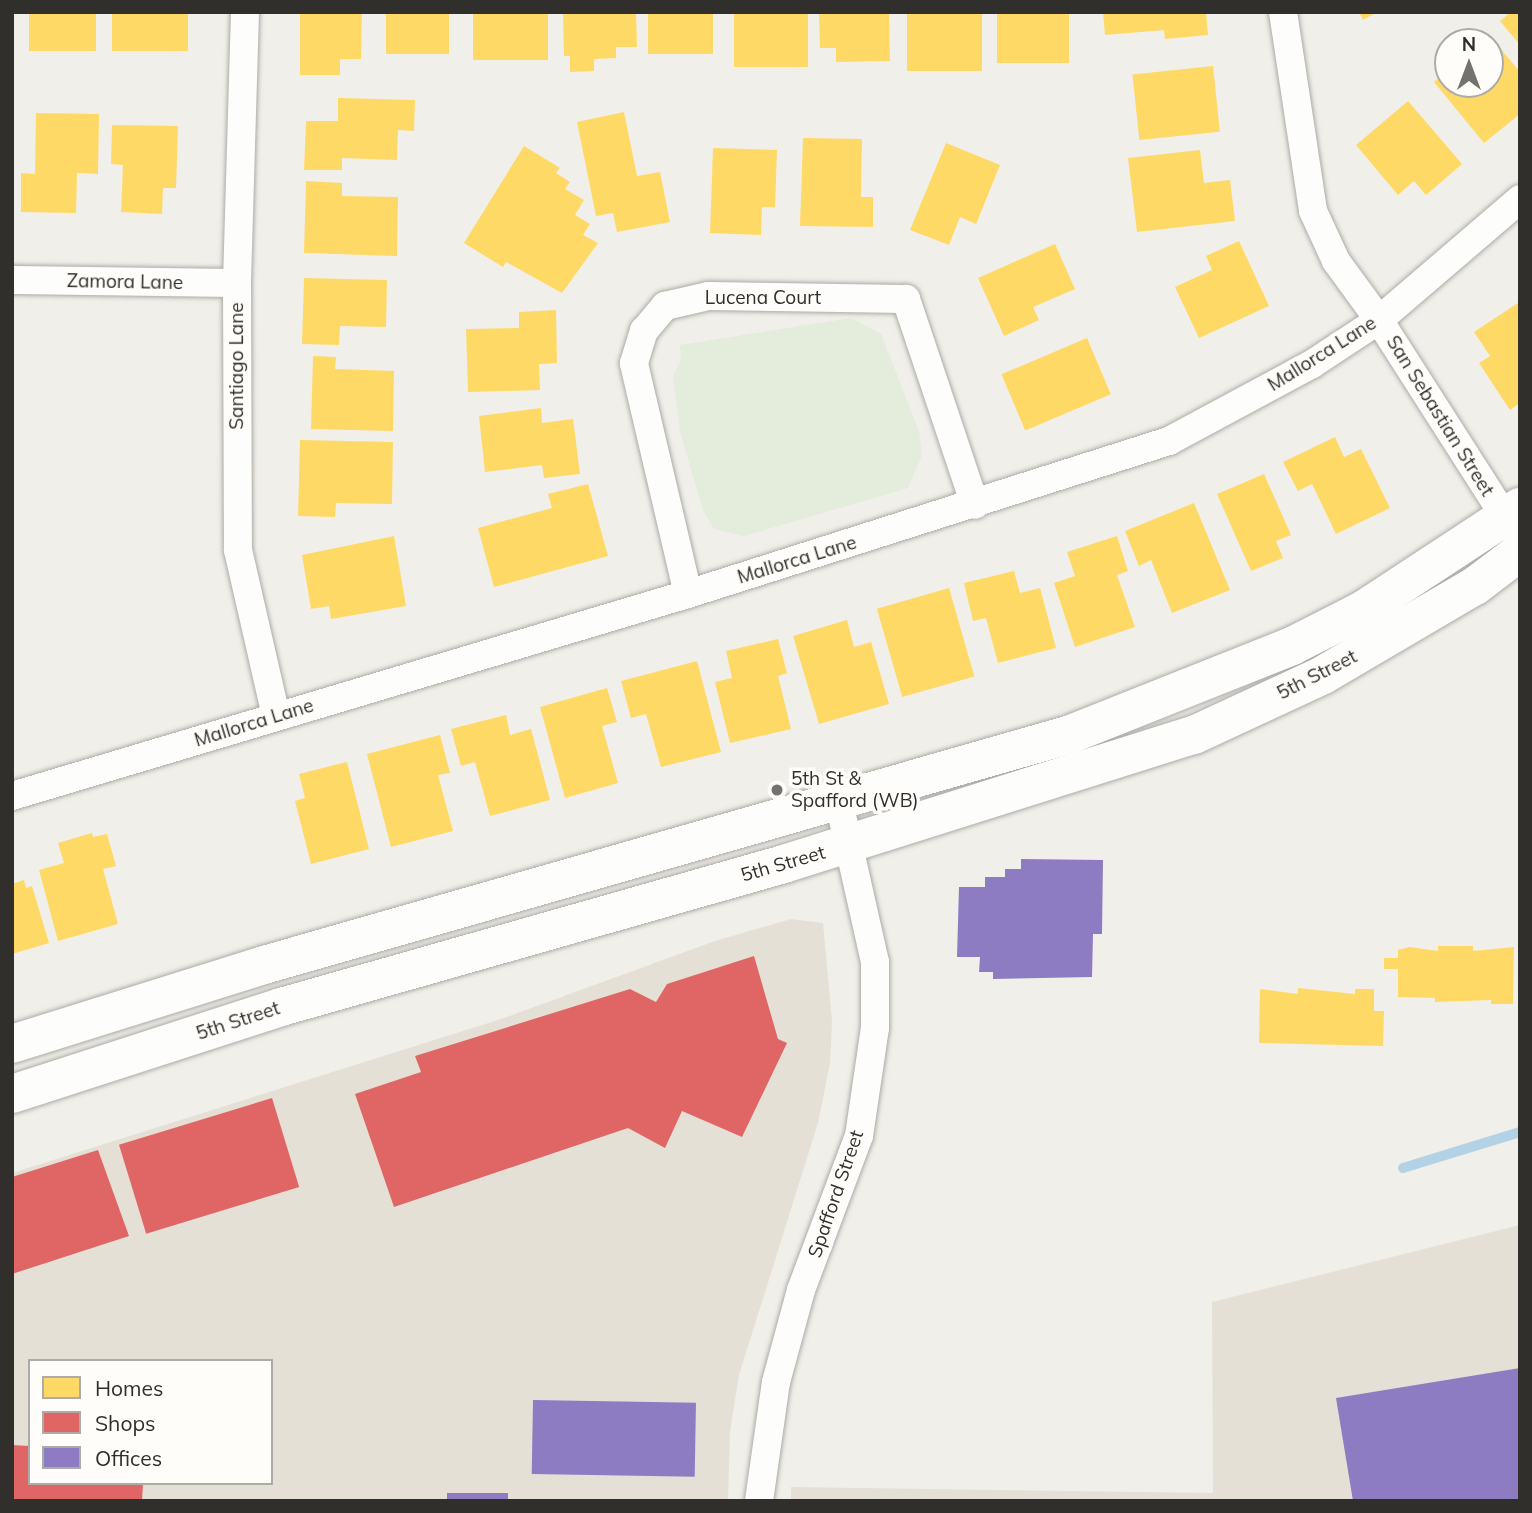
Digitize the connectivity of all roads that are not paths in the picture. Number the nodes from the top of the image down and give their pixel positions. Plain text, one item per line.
1 (245, 12) edge
2 (1283, 12) edge
3 (1520, 199) edge
4 (12, 280) edge
5 (237, 284) junction
6 (1379, 320) junction
7 (975, 505) junction
8 (1515, 522) edge
9 (1520, 552) edge
10 (688, 594) junction
11 (276, 716) junction
12 (12, 796) edge
13 (839, 802) junction
14 (851, 844) junction
15 (12, 1044) edge
16 (12, 1094) edge
17 (760, 1501) edge

1 - 5 street, Santiago Lane
2 - 6 street, San Sebastian Street
3 - 6 street, Mallorca Lane
4 - 5 street, Zamora Lane
5 - 11 street, Santiago Lane
6 - 7 street, Mallorca Lane
6 - 8 street, San Sebastian Street
7 - 10 street, Mallorca Lane
7 - 10 street, Lucena Court
8 - 13 main road, 5th Street
9 - 14 main road, 5th Street
10 - 11 street, Mallorca Lane
11 - 12 street, Mallorca Lane
13 - 14 street, Spafford Street
13 - 15 main road, 5th Street
14 - 16 main road, 5th Street
14 - 17 street, Spafford Street

